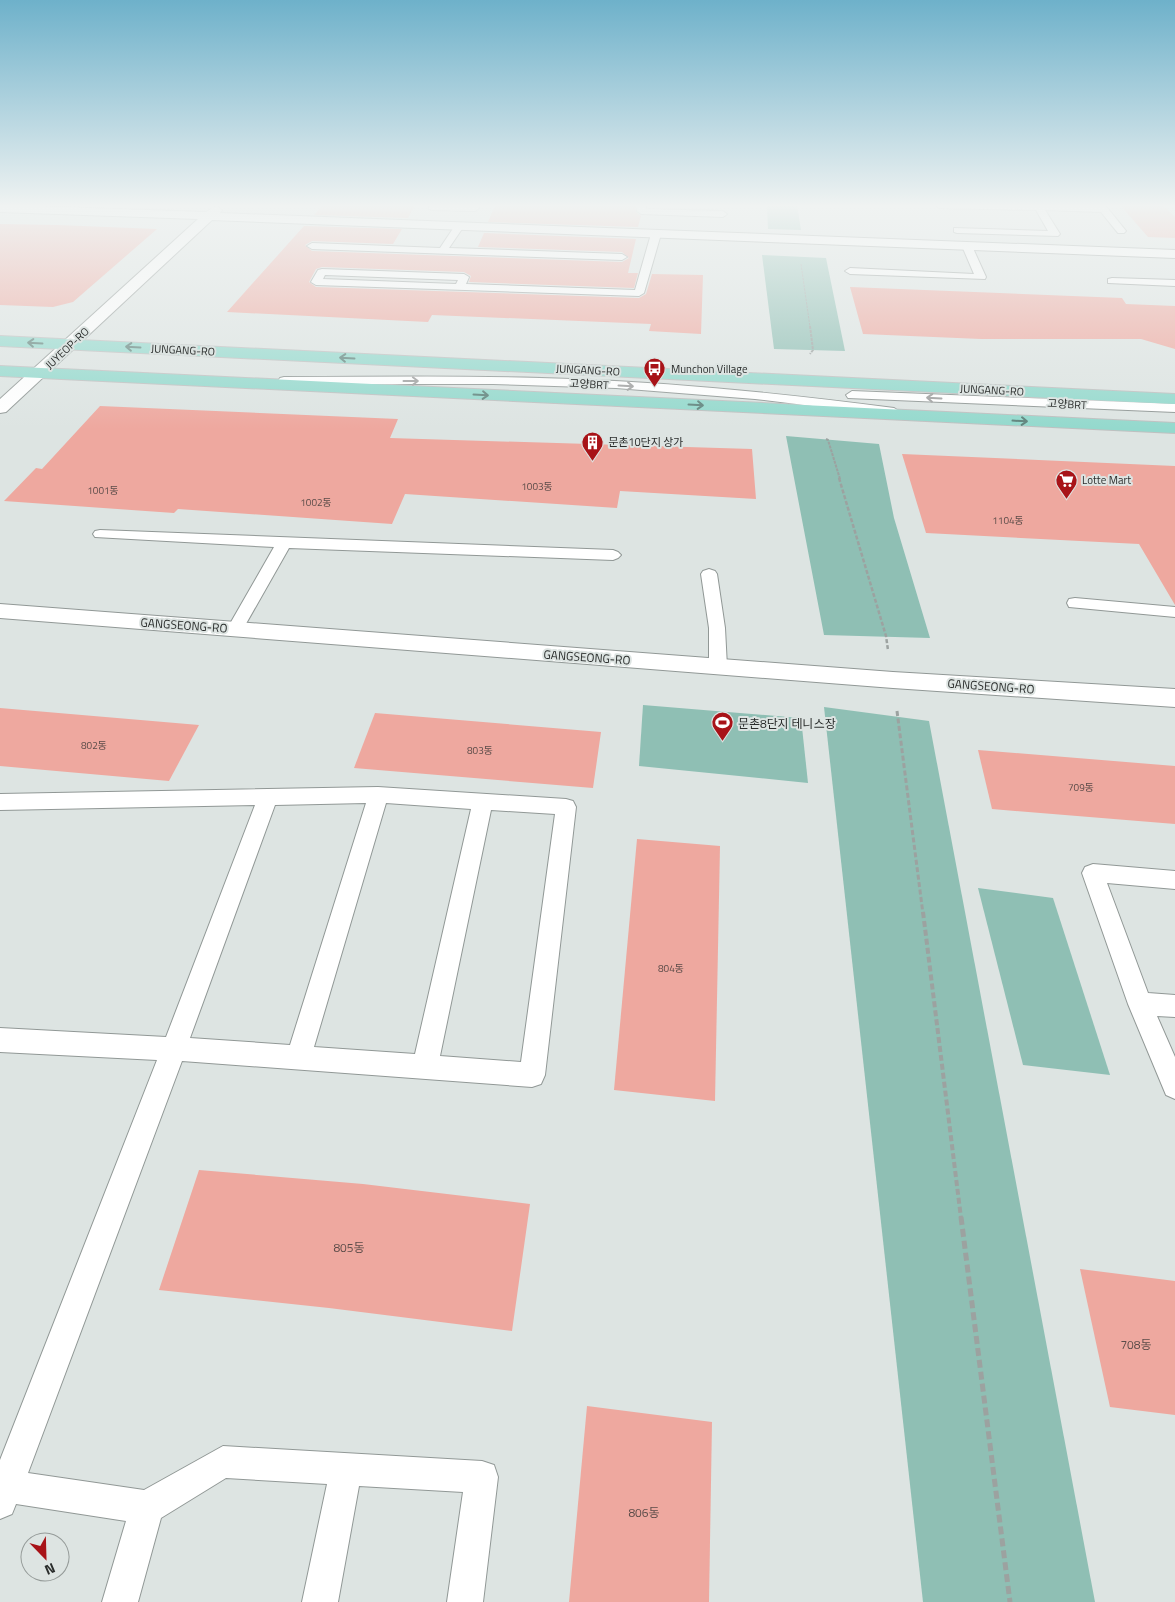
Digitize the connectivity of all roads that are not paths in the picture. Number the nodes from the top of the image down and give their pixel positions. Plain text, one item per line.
1 (140, 280) edge
2 (317, 280) edge
3 (463, 280) edge
4 (643, 280) edge
5 (1112, 280) dead end
6 (1175, 283) edge
7 (460, 286) junction
8 (0, 341) edge
9 (69, 344) junction
10 (571, 369) junction
11 (0, 371) edge
12 (39, 373) junction
13 (1175, 400) edge
14 (0, 408) edge
15 (1175, 408) edge
16 (1175, 428) edge
17 (100, 534) dead end
18 (284, 543) junction
19 (613, 555) dead end
20 (709, 574) dead end
21 (1075, 603) dead end
22 (0, 611) edge
23 (1175, 612) edge
24 (235, 630) junction
25 (718, 667) junction
26 (1175, 698) edge
27 (378, 795) junction
28 (268, 796) junction
29 (0, 802) edge
30 (484, 802) junction
31 (1175, 880) edge
32 (1140, 1004) junction
33 (1175, 1006) edge
34 (0, 1040) edge
35 (174, 1049) junction
36 (298, 1058) junction
37 (425, 1067) junction
38 (1175, 1086) edge
39 (346, 1470) junction
40 (2, 1491) edge
41 (147, 1507) junction
42 (120, 1602) edge
43 (320, 1602) edge
44 (465, 1602) edge

1 - 9 street, JUYEOP-RO
2 - 7 lane
3 - 7 lane
4 - 7 lane
5 - 6 lane
9 -> 8 main road, JUNGANG-RO
10 -> 9 main road, JUNGANG-RO
9 - 12 street, JUYEOP-RO
10 - 13 main road, JUNGANG-RO
15 -> 10 lane, 고양BRT
11 - 12 main road
12 - 14 street, JUYEOP-RO
12 -> 16 main road
17 - 18 lane
18 - 19 lane
18 - 24 lane
20 - 25 lane
21 - 23 lane
22 - 24 street, GANGSEONG-RO
24 - 25 street, GANGSEONG-RO
25 - 26 street, GANGSEONG-RO
27 - 28 lane
27 - 30 lane
27 - 36 lane
28 - 29 lane
28 - 35 lane
30 - 37 lane
30 - 37 lane
31 - 32 lane
32 - 33 lane
32 - 38 lane
34 - 35 lane
35 - 36 lane
35 - 40 lane
36 - 37 lane
39 - 41 lane
39 - 43 lane
39 - 44 lane
40 - 41 lane
41 - 42 lane

